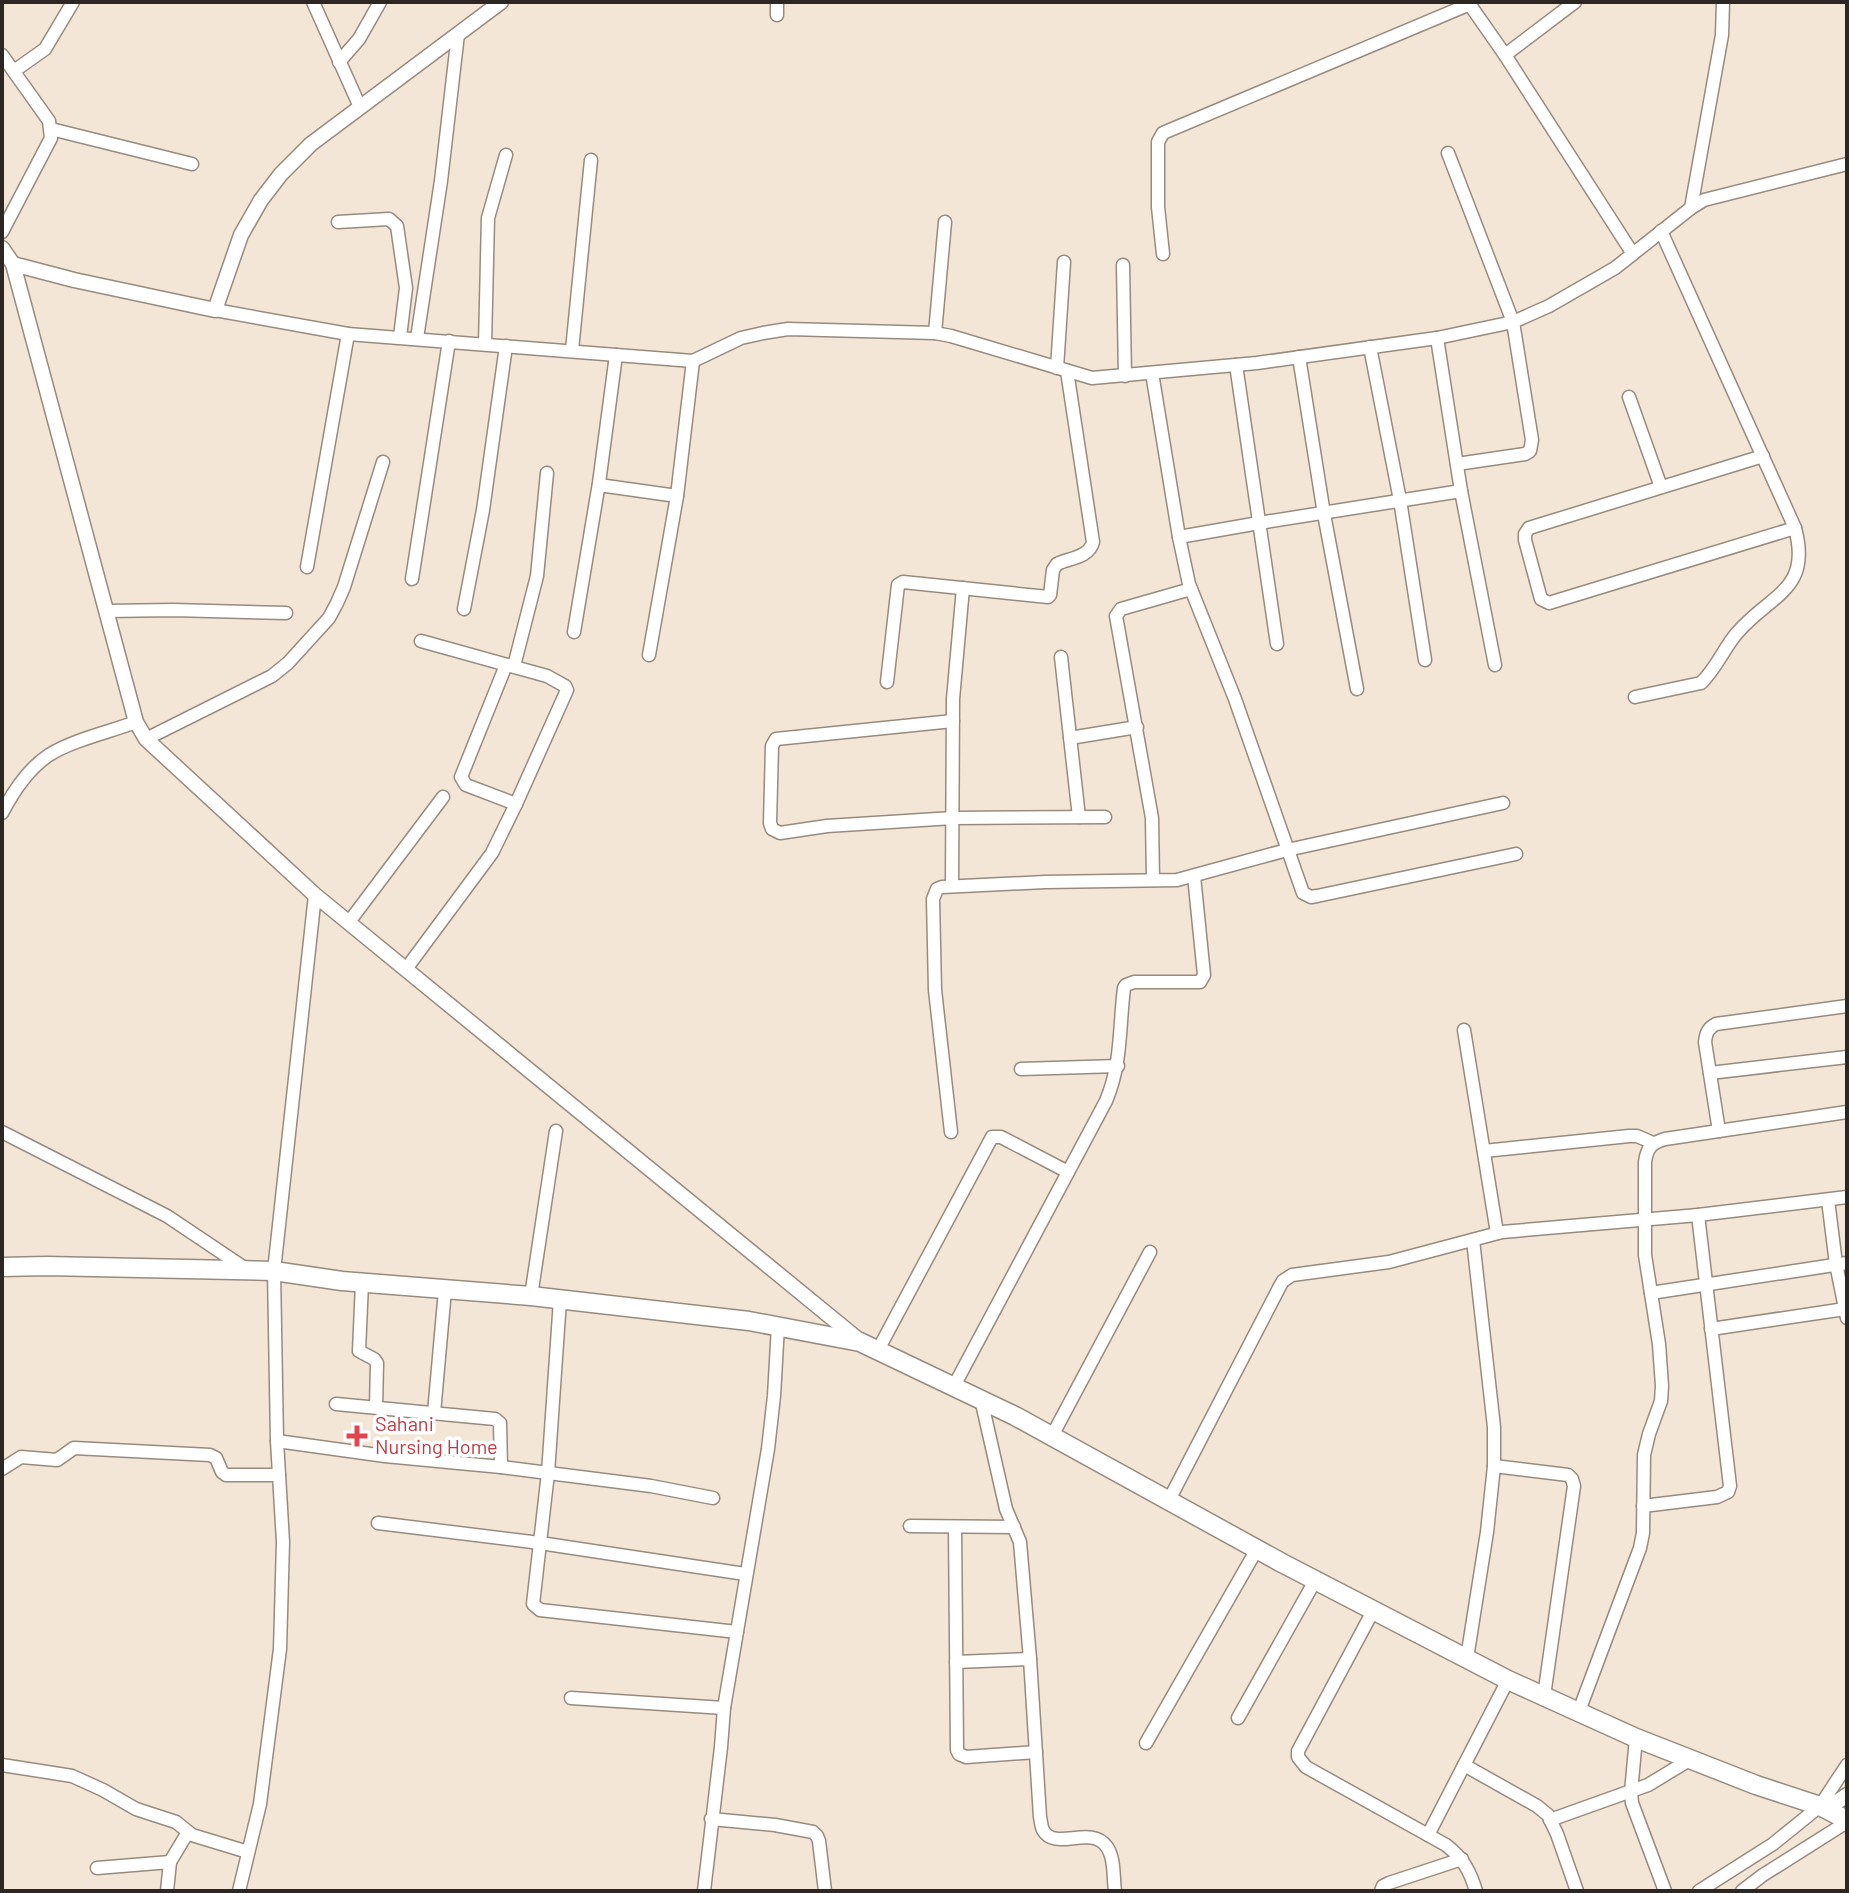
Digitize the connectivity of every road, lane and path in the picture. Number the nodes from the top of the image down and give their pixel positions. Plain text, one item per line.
1 (73, 2) edge
2 (313, 2) edge
3 (380, 2) edge
4 (501, 2) edge
5 (1575, 2) edge
6 (1723, 2) edge
7 (1469, 3) edge
8 (458, 34) junction
9 (2, 55) edge
10 (1505, 55) junction
11 (339, 62) junction
12 (14, 71) junction
13 (360, 107) junction
14 (51, 129) junction
15 (1448, 153) dead end
16 (506, 155) dead end
17 (591, 160) dead end
18 (192, 164) dead end
19 (1847, 164) edge
20 (1691, 208) junction
21 (338, 222) dead end
22 (945, 222) dead end
23 (1661, 231) junction
24 (2, 232) edge
25 (2, 248) edge
26 (1163, 254) dead end
27 (1633, 254) junction
28 (1064, 262) dead end
29 (13, 264) junction
30 (1123, 265) dead end
31 (215, 310) junction
32 (1513, 322) junction
33 (935, 333) junction
34 (348, 334) junction
35 (400, 337) junction
36 (417, 338) junction
37 (1437, 338) junction
38 (449, 341) junction
39 (485, 344) junction
40 (506, 346) junction
41 (1370, 347) junction
42 (572, 350) junction
43 (616, 355) junction
44 (1299, 357) junction
45 (693, 361) junction
46 (1236, 365) junction
47 (1062, 369) junction
48 (1152, 373) junction
49 (1125, 376) junction
50 (1629, 397) dead end
51 (1763, 456) junction
52 (383, 462) dead end
53 (1457, 464) junction
54 (547, 473) dead end
55 (599, 485) junction
56 (1661, 487) junction
57 (1461, 491) junction
58 (677, 496) junction
59 (1400, 500) junction
60 (1324, 514) junction
61 (1259, 523) junction
62 (1795, 528) junction
63 (1179, 537) junction
64 (307, 567) dead end
65 (412, 579) dead end
66 (963, 588) junction
67 (1191, 589) junction
68 (464, 609) dead end
69 (107, 611) junction
70 (286, 613) dead end
71 (574, 632) dead end
72 (421, 641) dead end
73 (1277, 644) dead end
74 (649, 655) dead end
75 (1061, 657) dead end
76 (1425, 660) dead end
77 (1495, 665) dead end
78 (510, 666) junction
79 (887, 682) dead end
80 (1357, 689) dead end
81 (1635, 697) dead end
82 (953, 721) junction
83 (136, 722) junction
84 (1137, 727) junction
85 (1070, 738) junction
86 (146, 739) junction
87 (7, 796) edge
88 (443, 797) dead end
89 (1503, 803) dead end
90 (516, 804) junction
91 (2, 813) edge
92 (1079, 817) junction
93 (1105, 817) dead end
94 (953, 818) junction
95 (1287, 850) junction
96 (1516, 854) dead end
97 (1194, 876) junction
98 (1153, 880) junction
99 (952, 886) junction
100 (315, 895) junction
101 (349, 922) junction
102 (406, 969) junction
103 (1847, 1006) edge
104 (1464, 1030) dead end
105 (1847, 1057) edge
106 (1118, 1066) junction
107 (1021, 1069) dead end
108 (1710, 1073) junction
109 (1847, 1112) edge
110 (556, 1131) dead end
111 (1719, 1131) junction
112 (2, 1132) edge
113 (951, 1132) dead end
114 (1653, 1143) junction
115 (1484, 1151) junction
116 (1068, 1172) junction
117 (1847, 1197) edge
118 (1828, 1200) junction
119 (1698, 1215) junction
120 (1646, 1219) junction
121 (1497, 1233) junction
122 (1473, 1240) junction
123 (1150, 1252) dead end
124 (1842, 1264) edge
125 (2, 1267) edge
126 (246, 1269) junction
127 (274, 1271) junction
128 (362, 1283) junction
129 (1706, 1284) junction
130 (445, 1290) junction
131 (1651, 1293) junction
132 (531, 1296) junction
133 (560, 1300) junction
134 (1846, 1314) edge
135 (778, 1326) junction
136 (1711, 1329) junction
137 (869, 1346) junction
138 (954, 1386) junction
139 (981, 1399) junction
140 (336, 1404) dead end
141 (376, 1407) junction
142 (434, 1413) junction
143 (1052, 1436) junction
144 (277, 1441) junction
145 (1494, 1466) junction
146 (501, 1467) junction
147 (2, 1469) edge
148 (548, 1473) junction
149 (279, 1475) junction
150 (713, 1498) dead end
151 (1169, 1500) junction
152 (1643, 1506) junction
153 (378, 1523) dead end
154 (910, 1526) dead end
155 (955, 1527) junction
156 (1014, 1527) junction
157 (540, 1543) junction
158 (1257, 1549) junction
159 (745, 1574) junction
160 (1316, 1579) junction
161 (1373, 1611) junction
162 (737, 1632) junction
163 (1467, 1658) junction
164 (1030, 1659) junction
165 (956, 1662) junction
166 (1508, 1680) junction
167 (1544, 1696) junction
168 (571, 1698) dead end
169 (724, 1708) junction
170 (1579, 1711) junction
171 (1238, 1718) dead end
172 (1636, 1738) junction
173 (1146, 1743) dead end
174 (1036, 1752) junction
175 (1691, 1759) junction
176 (2, 1765) edge
177 (1464, 1765) junction
178 (1847, 1765) edge
179 (1631, 1792) junction
180 (1847, 1795) edge
181 (1836, 1815) edge
182 (711, 1819) junction
183 (1550, 1820) junction
184 (188, 1832) junction
185 (1428, 1835) junction
186 (248, 1852) junction
187 (1462, 1859) junction
188 (170, 1862) junction
189 (97, 1868) dead end
190 (167, 1891) edge
191 (239, 1891) edge
192 (704, 1891) edge
193 (825, 1891) edge
194 (1115, 1891) edge
195 (1381, 1891) edge
196 (1476, 1891) edge
197 (1577, 1891) edge
198 (1665, 1891) edge
199 (1699, 1891) edge
200 (1742, 1891) edge

1 - 12 street
2 - 11 street
3 - 11 street
4 - 8 street
5 - 10 street
6 - 20 street
7 - 10 street
7 - 26 street
8 - 13 street
8 - 36 street
9 - 12 street
10 - 27 street
11 - 13 street
12 - 14 street
13 - 31 street
14 - 18 street
14 - 24 street
15 - 32 street
16 - 39 street
17 - 42 street
19 - 20 street
20 - 23 street
21 - 35 street
22 - 33 street
23 - 27 street
23 - 51 street
25 - 29 street
27 - 32 street
28 - 47 street
29 - 31 street
29 - 69 street
30 - 49 street
31 - 34 street
32 - 37 street
32 - 53 street
33 - 45 street
33 - 47 street
34 - 35 street
34 - 64 street
35 - 36 street
36 - 38 street
37 - 41 street
37 - 53 street
38 - 39 street
38 - 65 street
39 - 40 street
40 - 42 street
40 - 68 street
41 - 44 street
41 - 59 street
42 - 43 street
43 - 45 street
43 - 55 street
44 - 46 street
44 - 60 street
45 - 58 street
46 - 48 street
46 - 61 street
47 - 49 street
47 - 66 street
48 - 49 street
48 - 63 street
50 - 56 street
51 - 56 street
51 - 62 street
52 - 86 street
53 - 57 street
54 - 78 street
55 - 58 street
55 - 71 street
56 - 62 street
57 - 59 street
57 - 77 street
58 - 74 street
59 - 60 street
59 - 76 street
60 - 61 street
60 - 80 street
61 - 63 street
61 - 73 street
62 - 81 street
63 - 67 street
66 - 79 street
66 - 82 street
67 - 84 street
67 - 95 street
69 - 70 street
69 - 83 street
72 - 78 street
75 - 85 street
78 - 90 street
78 - 90 street
82 - 94 street
82 - 94 street
83 - 86 street
83 - 87 street
84 - 85 street
84 - 98 street
85 - 92 street
86 - 100 street
87 - 91 street
88 - 101 street
89 - 95 street
90 - 102 street
92 - 93 street
92 - 94 street
94 - 99 street
95 - 96 street
95 - 97 street
97 - 98 street
97 - 106 street
98 - 99 street
99 - 113 street
100 - 101 street
100 - 127 street
101 - 102 street
102 - 137 street
103 - 108 street
104 - 115 street
105 - 108 street
106 - 107 street
106 - 116 street
108 - 111 street
109 - 111 street
110 - 132 street
111 - 114 street
112 - 126 street
114 - 115 street
114 - 120 street
115 - 121 street
116 - 137 street
116 - 138 street
117 - 118 street
118 - 119 street
118 - 124 street
119 - 120 street
119 - 129 street
120 - 121 street
120 - 131 street
121 - 122 street
122 - 145 street
122 - 151 street
123 - 143 street
124 - 129 street
124 - 134 street
125 - 126 main road
126 - 127 main road
127 - 128 main road
127 - 144 street
128 - 130 main road
128 - 141 street
129 - 131 street
129 - 136 street
130 - 132 main road
130 - 142 street
131 - 152 street
132 - 133 main road
133 - 135 main road
133 - 148 street
134 - 136 street
135 - 137 main road
135 - 159 street
136 - 152 street
137 - 138 main road
138 - 139 main road
139 - 143 main road
139 - 156 street
140 - 141 street
141 - 142 street
142 - 146 street
143 - 151 main road
144 - 146 street
144 - 149 street
145 - 163 street
145 - 167 street
146 - 148 street
147 - 149 street
148 - 150 street
148 - 157 street
149 - 186 street
151 - 158 main road
152 - 170 street
153 - 157 street
154 - 155 street
155 - 156 street
155 - 165 street
156 - 164 street
157 - 159 street
157 - 162 street
158 - 160 main road
158 - 173 street
159 - 162 street
160 - 161 main road
160 - 171 street
161 - 163 main road
161 - 185 street
162 - 169 street
163 - 166 main road
164 - 165 street
164 - 174 street
165 - 174 street
166 - 167 main road
166 - 177 street
167 - 170 main road
168 - 169 street
169 - 182 street
170 - 172 main road
172 - 175 main road
172 - 179 street
174 - 194 street
175 - 179 street
175 - 181 main road
176 - 184 street
177 - 183 street
177 - 185 street
178 - 181 street
179 - 183 street
179 - 198 street
180 - 181 street
181 - 199 street
181 - 200 street
182 - 192 street
182 - 193 street
183 - 197 street
184 - 186 street
184 - 188 street
185 - 187 street
186 - 191 street
187 - 195 street
187 - 196 street
188 - 189 street
188 - 190 street

